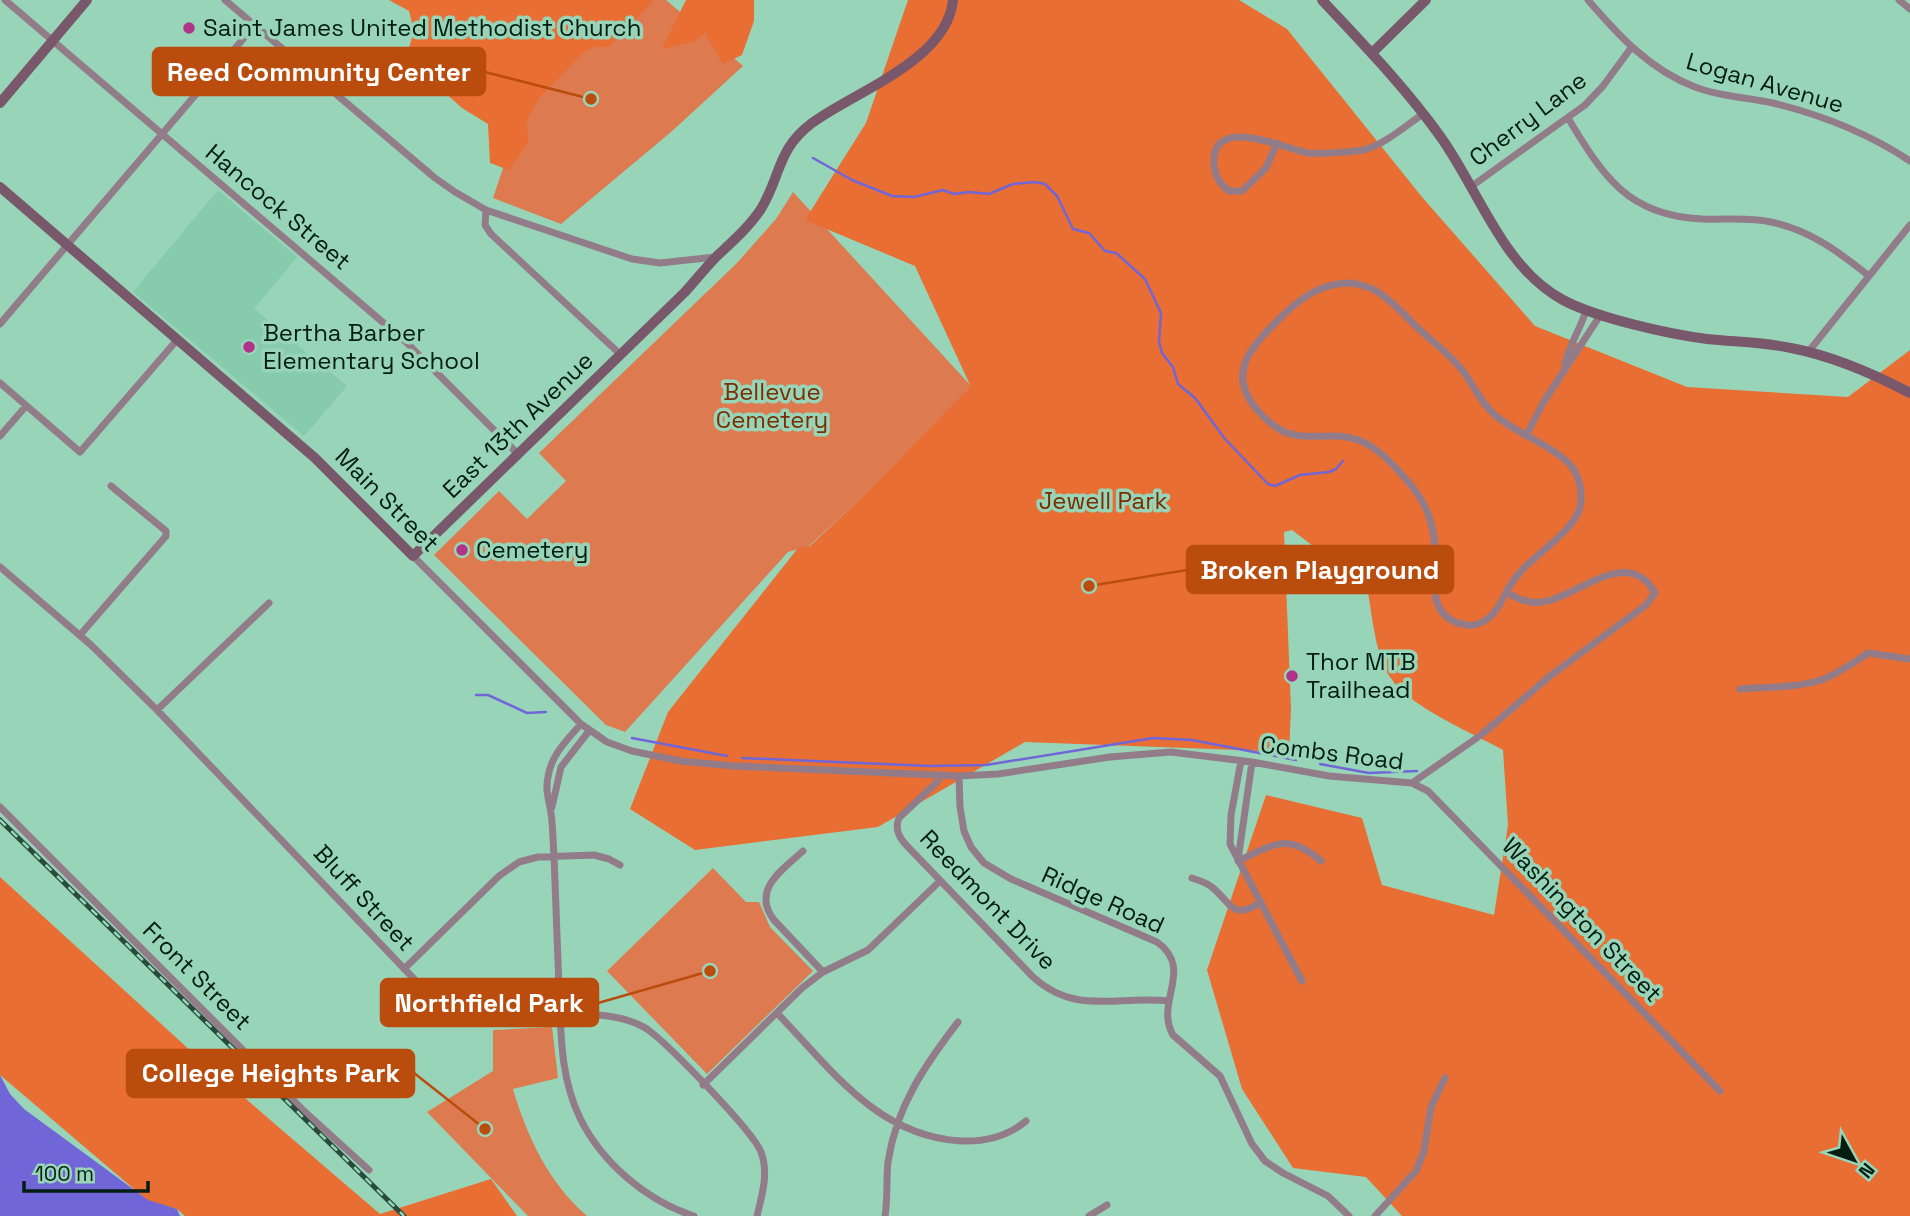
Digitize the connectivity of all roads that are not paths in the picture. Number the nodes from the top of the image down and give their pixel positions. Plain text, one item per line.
1 (5, 0) edge
2 (88, 0) edge
3 (225, 0) edge
4 (953, 0) edge
5 (1322, 0) edge
6 (1426, 0) edge
7 (1588, 0) edge
8 (1899, 0) edge
9 (1910, 9) edge
10 (255, 25) junction
11 (52, 40) junction
12 (1631, 48) junction
13 (1372, 53) junction
14 (0, 103) edge
15 (1423, 114) junction
16 (1568, 118) junction
17 (162, 134) junction
18 (1277, 143) junction
19 (1910, 161) edge
20 (1472, 186) junction
21 (0, 187) edge
22 (486, 210) junction
23 (1910, 225) edge
24 (67, 246) junction
25 (716, 257) junction
26 (1869, 276) junction
27 (1586, 310) junction
28 (1601, 314) junction
29 (0, 324) edge
30 (177, 340) junction
31 (1809, 351) junction
32 (621, 355) junction
33 (1563, 372) junction
34 (0, 383) edge
35 (1910, 393) edge
36 (26, 406) junction
37 (0, 436) edge
38 (1525, 436) junction
39 (518, 454) junction
40 (111, 486) dead end
41 (414, 556) junction
42 (0, 567) edge
43 (1506, 592) junction
44 (269, 603) dead end
45 (80, 635) junction
46 (1910, 659) edge
47 (1740, 689) dead end
48 (157, 710) junction
49 (581, 724) junction
50 (589, 731) junction
51 (1241, 761) junction
52 (1252, 762) junction
53 (941, 775) junction
54 (959, 776) junction
55 (1412, 783) junction
56 (0, 807) edge
57 (551, 811) junction
58 (803, 851) dead end
59 (554, 856) junction
60 (1238, 861) junction
61 (1321, 861) dead end
62 (620, 865) dead end
63 (1192, 878) dead end
64 (940, 881) junction
65 (1260, 903) junction
66 (404, 969) junction
67 (823, 972) junction
68 (1302, 981) dead end
69 (1169, 1001) junction
70 (777, 1013) junction
71 (560, 1016) junction
72 (958, 1022) dead end
73 (1445, 1078) dead end
74 (703, 1085) junction
75 (1720, 1091) dead end
76 (1026, 1121) dead end
77 (896, 1125) junction
78 (369, 1170) dead end
79 (1107, 1205) dead end
80 (694, 1216) edge
81 (757, 1216) edge
82 (885, 1216) edge
83 (1089, 1216) edge
84 (1349, 1216) edge
85 (1376, 1216) edge

1 - 11 street, Hancock Street
2 - 11 street
3 - 10 street
4 - 25 street, East 13th Avenue
5 - 13 street
6 - 13 street
7 - 12 street, Logan Avenue
8 - 9 street
10 - 17 street
10 - 22 street
11 - 14 street
11 - 17 street, Hancock Street
12 - 16 street, Cherry Lane
12 - 19 street, Logan Avenue
13 - 15 street
15 - 18 street
15 - 20 street
16 - 20 street, Cherry Lane
16 - 26 street
17 - 24 street
17 - 39 street, Hancock Street
18 - 18 street
20 - 27 street
21 - 24 street, Main Street
22 - 25 street
22 - 32 street
23 - 26 street
24 - 29 street
24 - 30 street, Main Street
25 - 32 street, East 13th Avenue
26 - 31 street
27 - 28 street
27 - 33 street
28 - 31 street
28 - 33 street
30 - 36 street
30 - 41 street, Main Street
31 - 35 street
32 - 39 street, East 13th Avenue
33 - 38 street
34 - 36 street
36 - 37 street
38 - 43 street
38 - 43 street
39 - 41 street, East 13th Avenue
40 - 45 street
41 - 49 street, Main Street
42 - 45 street, Bluff Street
43 - 55 street, Combs Road
44 - 48 street
45 - 48 street, Bluff Street
46 - 47 street
48 - 66 street, Bluff Street
49 - 50 street, Main Street
49 - 57 street
50 - 53 street, Main Street
50 - 57 street
51 - 52 street, Combs Road
51 - 54 street, Combs Road
51 - 60 street
52 - 55 street, Combs Road
52 - 60 street
53 - 54 street, Combs Road
53 - 64 street, Reedmont Drive
54 - 69 street, Ridge Road
55 - 75 street, Washington Street
56 - 78 street, Front Street
57 - 59 street
58 - 67 street
59 - 62 street
59 - 66 street
59 - 71 street
60 - 61 street
60 - 65 street
63 - 65 street
64 - 67 street
64 - 69 street, Reedmont Drive
65 - 68 street
66 - 71 street, Bluff Street
67 - 70 street
69 - 84 street, Ridge Road
70 - 74 street
70 - 77 street
71 - 74 street, Bluff Street
71 - 80 street
72 - 77 street
73 - 85 street
74 - 81 street, Bluff Street
76 - 77 street
77 - 82 street
79 - 83 street

